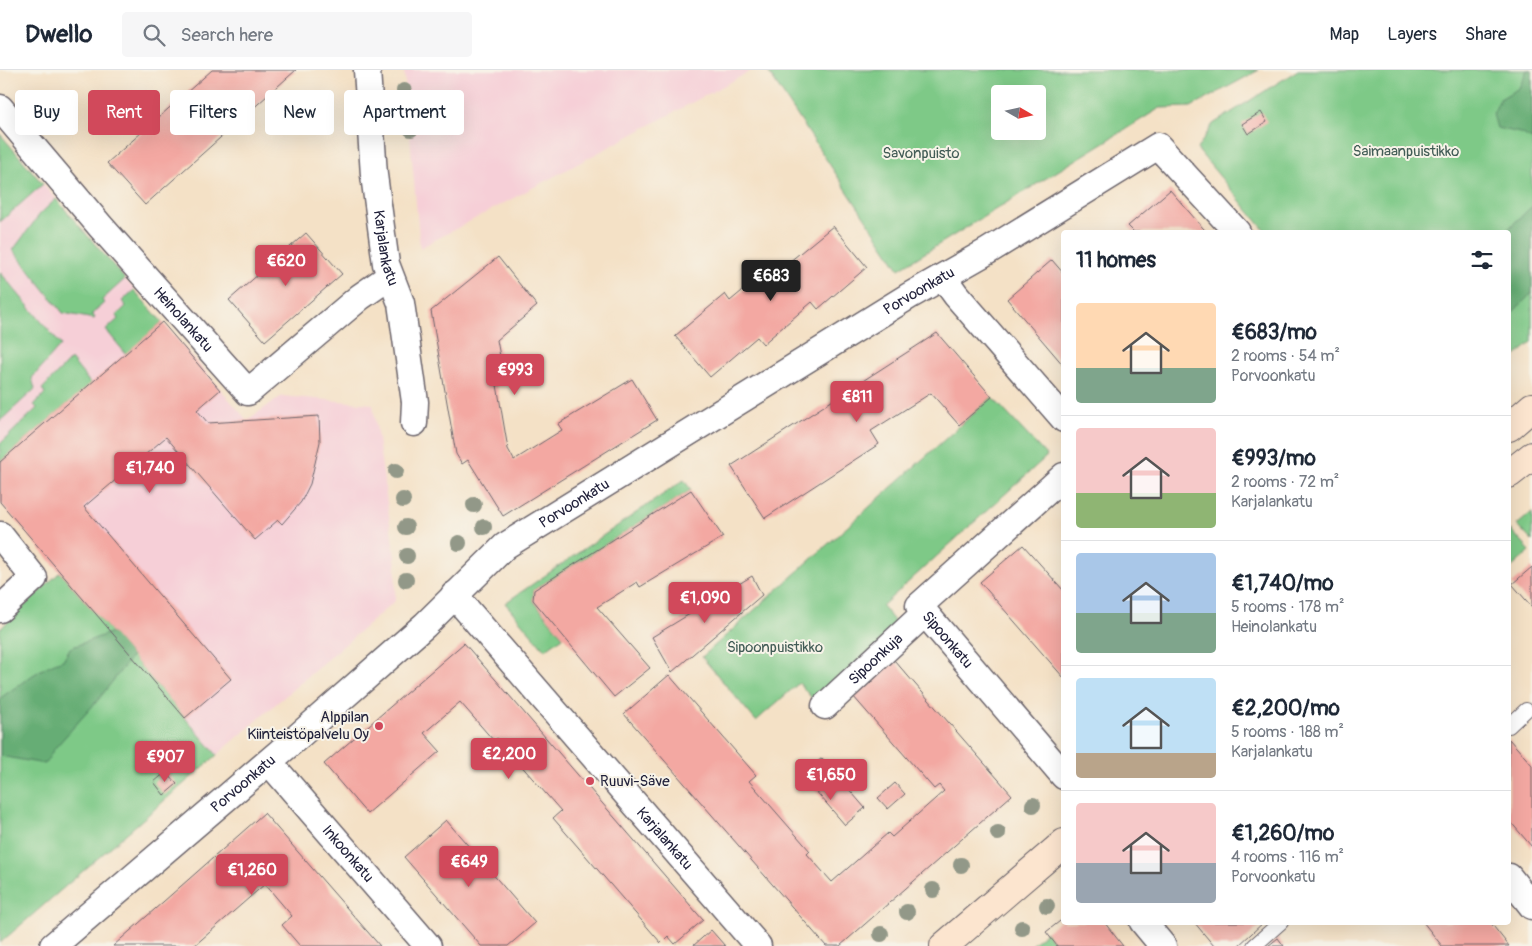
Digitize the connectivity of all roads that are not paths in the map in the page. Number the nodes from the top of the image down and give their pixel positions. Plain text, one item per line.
1 (367, 70) edge
2 (0, 108) edge
3 (1235, 230) edge
4 (390, 276) junction
5 (943, 277) junction
6 (1532, 407) edge
7 (1061, 415) edge
8 (414, 423) dead end
9 (1511, 425) edge
10 (1532, 456) edge
11 (1511, 472) edge
12 (1061, 479) edge
13 (0, 535) edge
14 (454, 595) junction
15 (0, 609) edge
16 (925, 613) junction
17 (826, 706) dead end
18 (1526, 710) dead end
19 (1511, 724) edge
20 (269, 762) junction
21 (1061, 772) edge
22 (1061, 846) edge
23 (1511, 880) edge
24 (1532, 906) edge
25 (1146, 925) edge
26 (1278, 925) edge
27 (53, 946) edge
28 (428, 946) edge
29 (758, 946) edge
30 (944, 946) edge
31 (1163, 946) edge
32 (1254, 946) edge

1 - 4 street, Karjalankatu
2 - 4 street, Heinolankatu
3 - 5 street, Porvoonkatu
4 - 8 street, Karjalankatu
5 - 7 street
5 - 14 street, Porvoonkatu
6 - 9 main road
10 - 11 main road
12 - 16 street, Sipoonkatu
13 - 15 street
14 - 20 street, Porvoonkatu
14 - 29 street, Karjalankatu
16 - 17 street, Sipoonkuja
16 - 21 street, Sipoonkatu
18 - 19 lane
20 - 27 street, Porvoonkatu
20 - 28 street, Inkoonkatu
22 - 30 main road
23 - 24 street
25 - 31 street
26 - 32 lane

